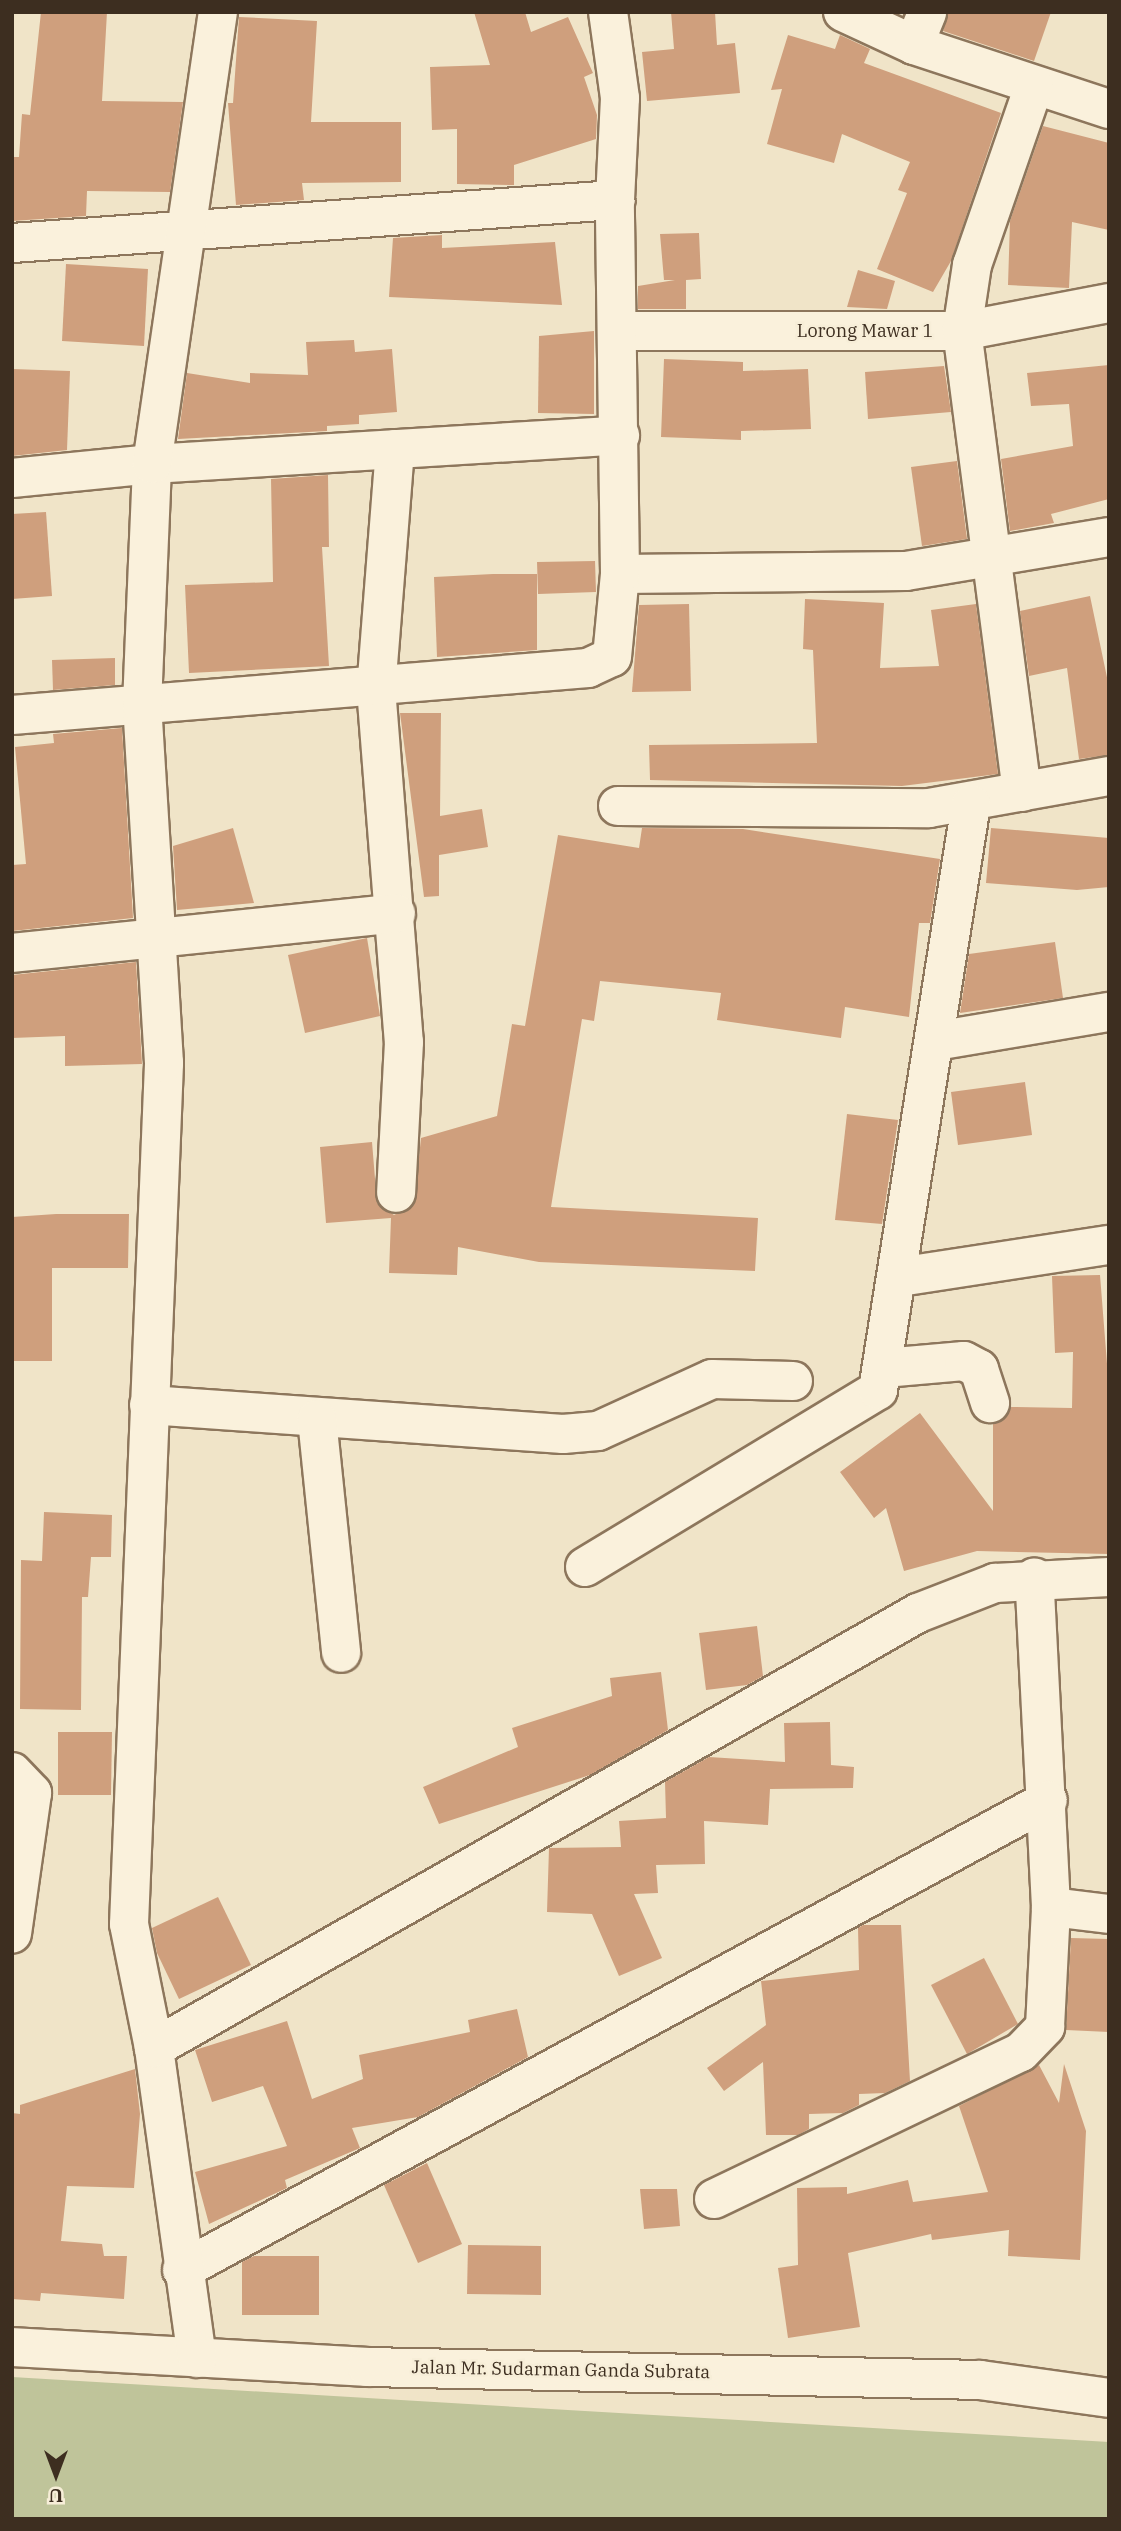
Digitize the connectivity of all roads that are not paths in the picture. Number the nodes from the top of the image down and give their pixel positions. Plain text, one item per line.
1 (218, 12) edge
2 (608, 12) edge
3 (843, 12) edge
4 (920, 29) edge
5 (1034, 86) junction
6 (1109, 109) edge
7 (615, 200) junction
8 (182, 230) junction
9 (12, 243) edge
10 (1109, 303) edge
11 (618, 331) junction
12 (962, 331) junction
13 (620, 435) junction
14 (395, 449) junction
15 (152, 464) junction
16 (12, 478) edge
17 (1109, 537) edge
18 (991, 560) junction
19 (620, 574) junction
20 (376, 688) junction
21 (142, 705) junction
22 (12, 715) edge
23 (1109, 776) edge
24 (1023, 792) junction
25 (971, 804) junction
26 (618, 806) dead end
27 (396, 913) junction
28 (158, 938) junction
29 (12, 953) edge
30 (1109, 1012) edge
31 (935, 1041) junction
32 (396, 1193) dead end
33 (1109, 1245) edge
34 (899, 1277) junction
35 (884, 1368) junction
36 (793, 1381) dead end
37 (990, 1403) dead end
38 (149, 1405) junction
39 (317, 1419) junction
40 (585, 1567) dead end
41 (1034, 1577) junction
42 (1109, 1577) edge
43 (341, 1653) dead end
44 (12, 1772) edge
45 (1048, 1800) junction
46 (1051, 1907) junction
47 (1109, 1914) edge
48 (12, 1934) edge
49 (154, 2048) junction
50 (714, 2199) dead end
51 (182, 2270) junction
52 (12, 2347) edge
53 (197, 2358) junction
54 (1109, 2398) edge

1 - 8 street
2 - 7 street
3 - 4 street
4 - 5 street
5 - 6 street
5 - 12 street
7 - 8 street
7 - 11 street
8 - 9 street
8 - 15 street
10 - 12 street, Lorong Mawar 1
11 - 12 street, Lorong Mawar 1
11 - 13 street
12 - 18 street
13 - 14 street
13 - 19 street
14 - 15 street
14 - 20 street
15 - 16 street
15 - 21 street
17 - 18 street
18 - 19 street
18 - 24 street
19 - 20 street
20 - 21 street
20 - 27 street
21 - 22 street
21 - 28 street
23 - 24 street
24 - 25 street
25 - 26 street
25 - 31 street
27 - 28 street
27 - 32 street
28 - 29 street
28 - 38 street
30 - 31 street
31 - 34 street
33 - 34 street
34 - 35 street
35 - 37 street
35 - 40 street
36 - 39 street
38 - 39 street
38 - 49 street
39 - 43 street
41 - 42 street
41 - 45 street
41 - 49 street
44 - 48 street
45 - 46 street
45 - 51 street
46 - 47 street
46 - 50 street
49 - 51 street
51 - 53 street
52 - 53 street, Jalan Mr. Sudarman Ganda Subrata
53 - 54 street, Jalan Mr. Sudarman Ganda Subrata

